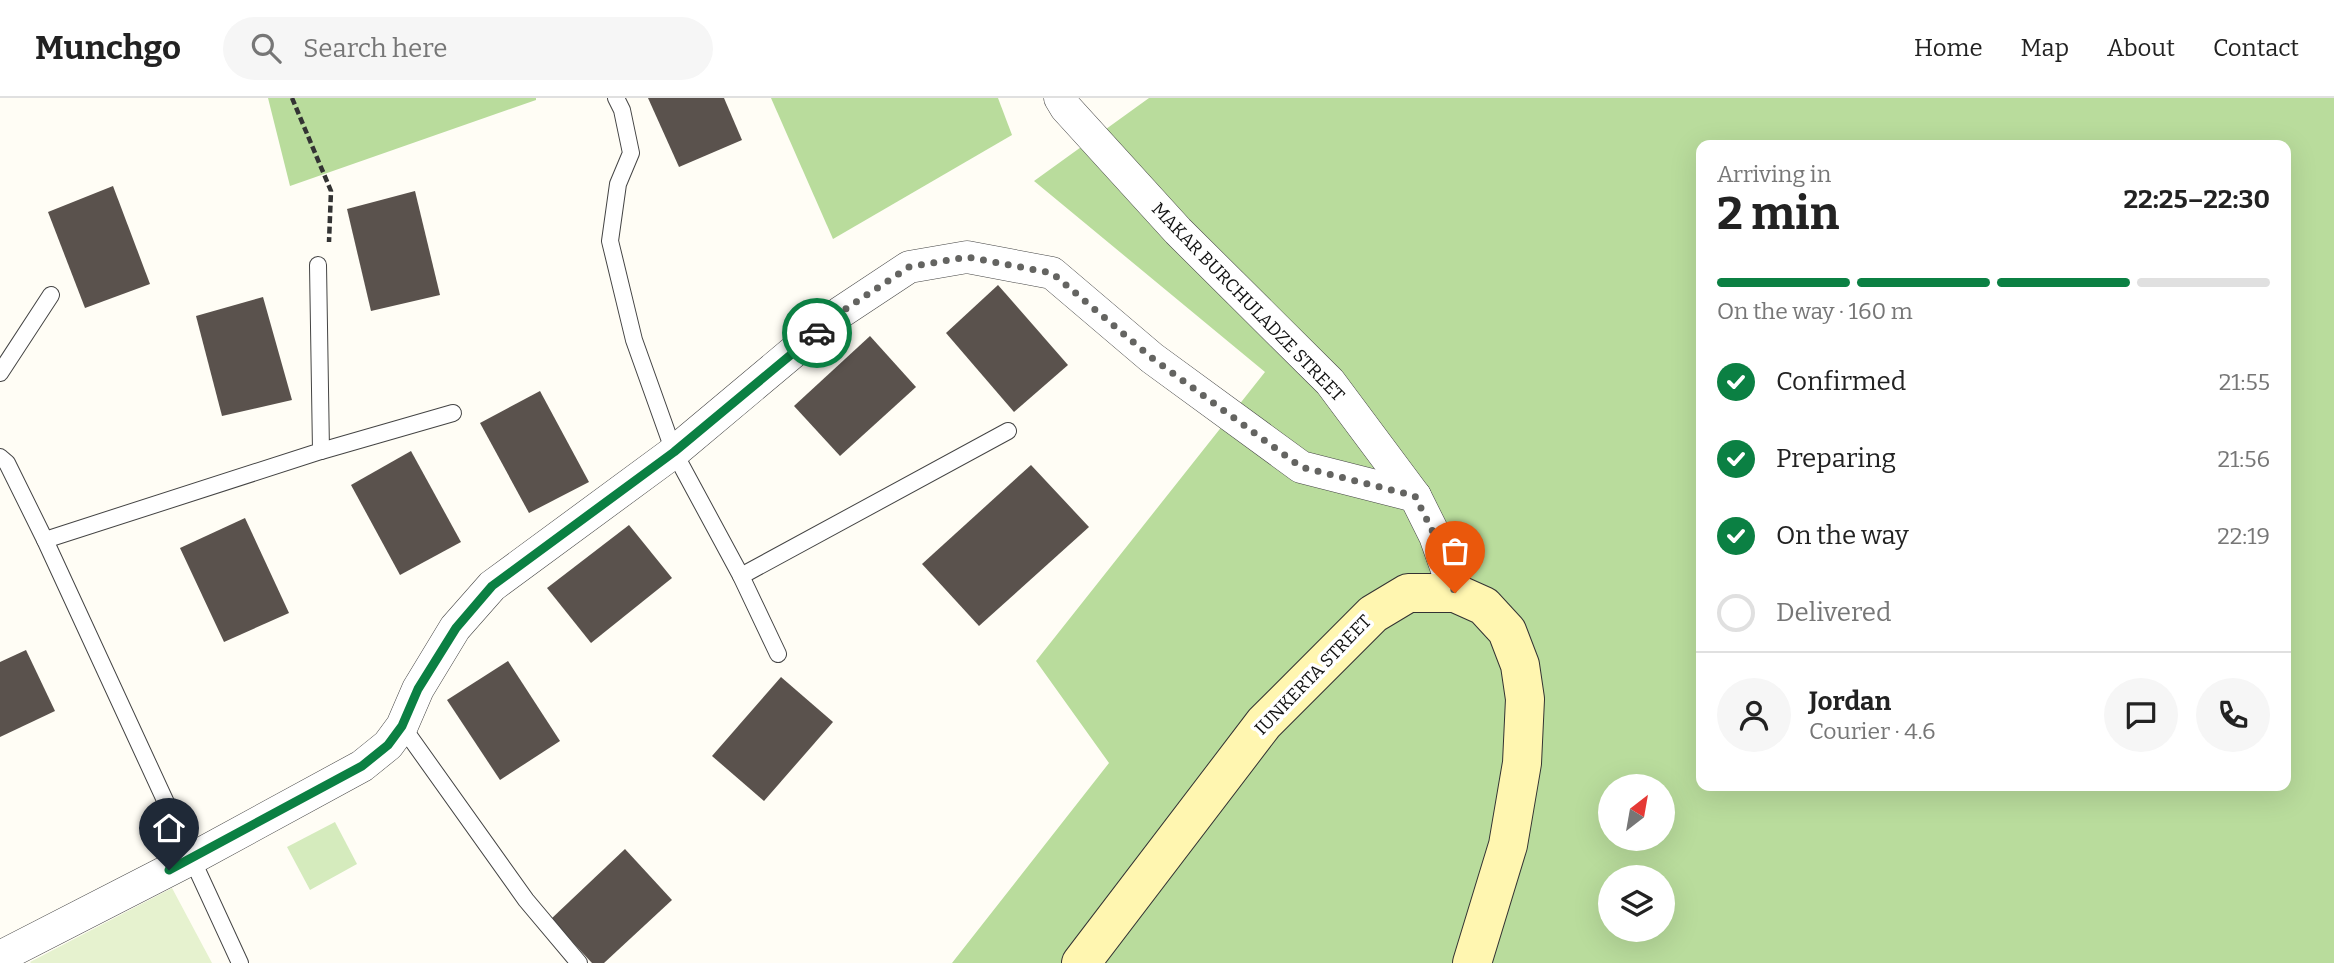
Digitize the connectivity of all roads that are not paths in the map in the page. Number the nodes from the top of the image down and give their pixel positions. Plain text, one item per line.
1 (616, 98) edge
2 (1060, 98) edge
3 (318, 265) road end
4 (51, 295) dead end
5 (0, 373) edge
6 (453, 413) dead end
7 (1008, 431) dead end
8 (321, 451) junction
9 (674, 452) junction
10 (0, 457) edge
11 (1415, 496) junction
12 (45, 540) junction
13 (741, 576) junction
14 (1455, 593) junction
15 (778, 654) dead end
16 (402, 726) junction
17 (193, 858) junction
18 (0, 957) edge
19 (240, 963) edge
20 (579, 963) edge
21 (1081, 963) edge
22 (1472, 963) edge

1 - 9 lane
2 - 11 street, MAKAR BURCHULADZE STREET
3 - 8 lane
4 - 5 lane
6 - 8 lane
7 - 13 lane
8 - 12 lane
9 - 11 street
9 - 13 lane
9 - 16 street
10 - 12 lane
11 - 14 street, MAKAR BURCHULADZE STREET
12 - 17 lane
13 - 15 lane
14 - 21 main road, IUNKERTA STREET
14 - 22 main road, IUNKERTA STREET
16 - 17 street
16 - 20 lane
17 - 18 street
17 - 19 lane

